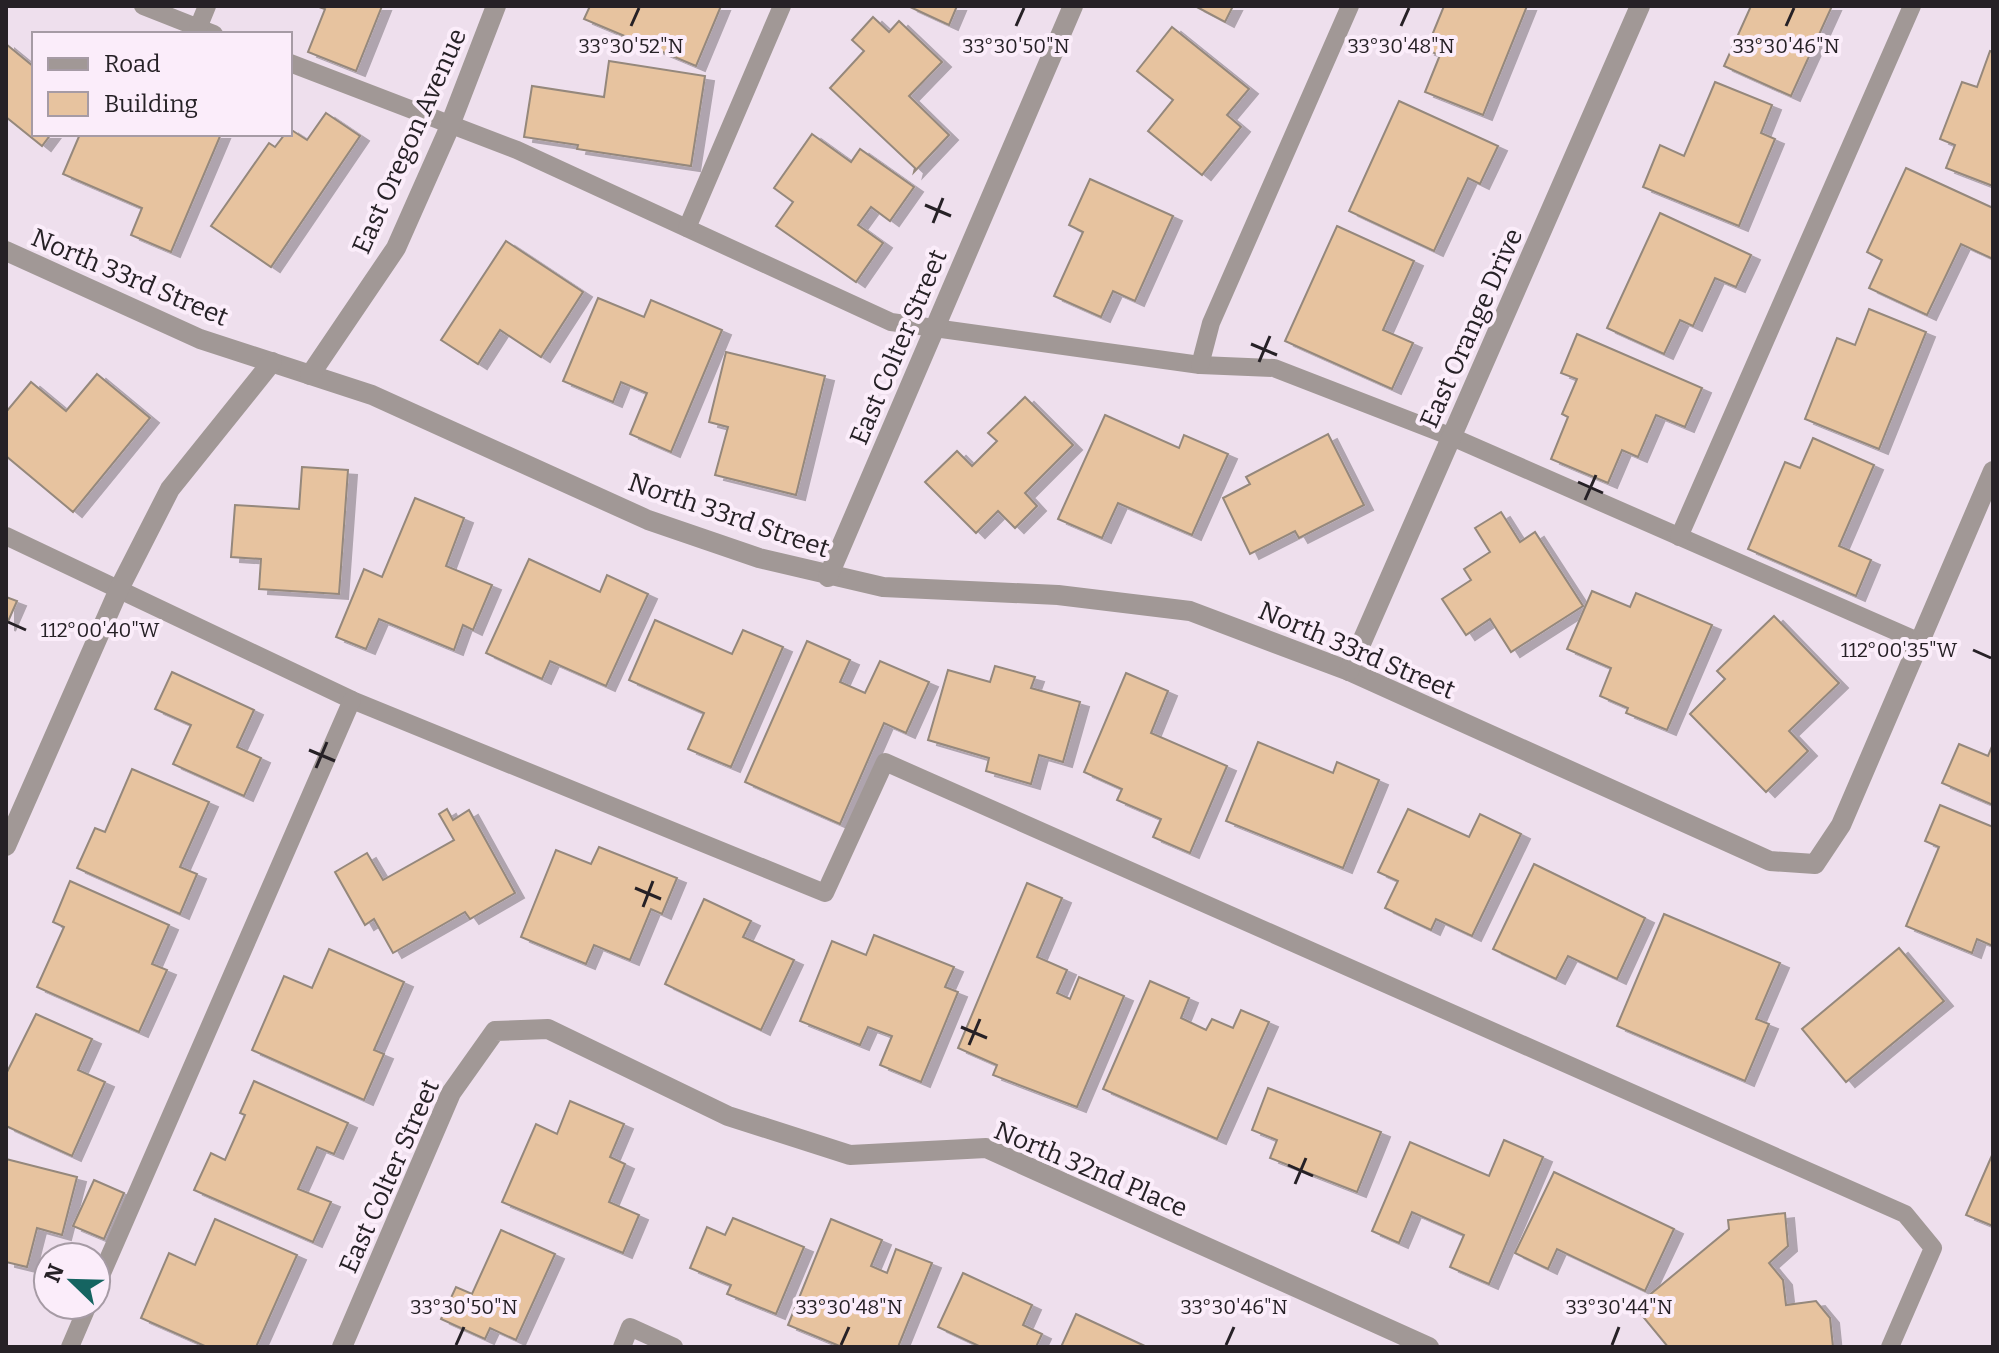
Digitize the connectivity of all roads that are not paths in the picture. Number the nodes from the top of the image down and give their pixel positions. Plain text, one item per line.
1 (143, 6) edge
2 (207, 6) edge
3 (496, 6) edge
4 (782, 6) edge
5 (1073, 6) edge
6 (1350, 6) edge
7 (1640, 6) edge
8 (1912, 6) edge
9 (206, 31) edge
10 (292, 64) edge
11 (450, 125) junction
12 (687, 228) junction
13 (6, 251) edge
14 (935, 327) junction
15 (272, 362) junction
16 (1200, 365) junction
17 (310, 375) junction
18 (1452, 437) junction
19 (1993, 471) edge
20 (6, 536) edge
21 (1679, 537) junction
22 (828, 577) junction
23 (120, 587) junction
24 (1920, 642) junction
25 (1349, 671) junction
26 (352, 700) junction
27 (6, 846) edge
28 (495, 1031) joint
29 (112, 1250) edge
30 (81, 1321) edge
31 (70, 1347) edge
32 (342, 1347) edge
33 (622, 1347) edge
34 (674, 1347) edge
35 (1429, 1347) edge
36 (1890, 1347) edge

1 - 9 lane
2 - 9 lane
3 - 11 street, East Oregon Avenue
4 - 12 lane
5 - 14 street, East Colter Street
6 - 16 lane
7 - 18 street, East Orange Drive
8 - 21 lane
10 - 11 lane
11 - 12 lane
11 - 17 street, East Oregon Avenue
12 - 14 lane
13 - 15 street, North 33rd Street
14 - 16 lane
14 - 22 street, East Colter Street
15 - 17 street, North 33rd Street
15 - 23 street
16 - 18 lane
17 - 22 street, North 33rd Street
18 - 21 lane
18 - 25 street, East Orange Drive
19 - 24 street
20 - 23 lane
21 - 24 lane
22 - 25 street, North 33rd Street
23 - 26 lane
23 - 27 street
24 - 25 street, North 33rd Street
26 - 29 lane
26 - 36 lane
28 - 32 street, East Colter Street
28 - 35 street, North 32nd Place
30 - 31 lane
33 - 34 lane

